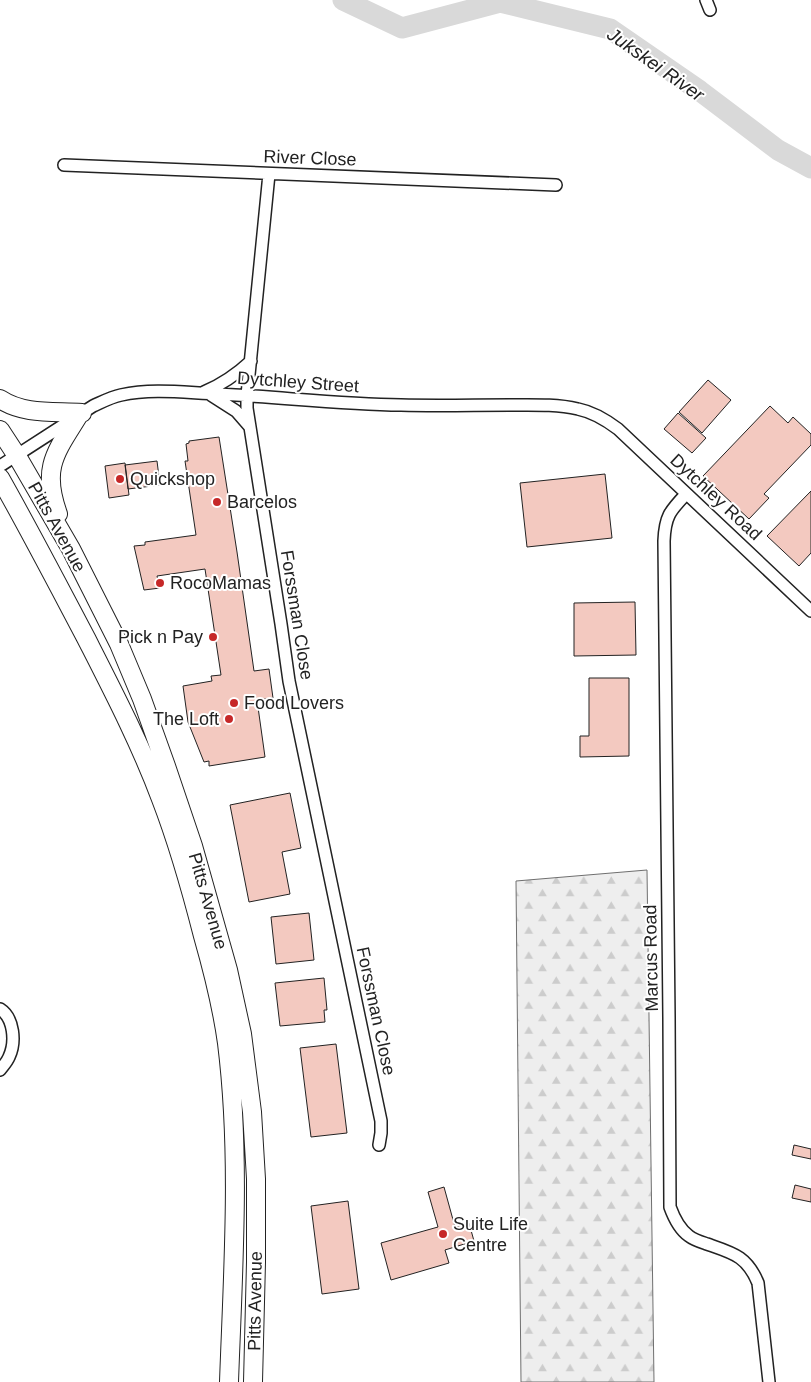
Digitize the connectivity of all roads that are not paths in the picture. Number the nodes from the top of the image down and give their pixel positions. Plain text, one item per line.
1 (64, 165) dead end
2 (269, 174) junction
3 (556, 185) dead end
4 (251, 360) junction
5 (205, 393) junction
6 (247, 395) junction
7 (0, 399) edge
8 (81, 413) junction
9 (593, 413) joint
10 (250, 427) junction
11 (0, 430) edge
12 (17, 456) junction
13 (0, 466) edge
14 (0, 478) edge
15 (686, 494) junction
16 (0, 504) edge
17 (30, 532) junction
18 (71, 549) junction
19 (810, 608) edge
20 (0, 1009) edge
21 (0, 1070) edge
22 (379, 1145) dead end
23 (229, 1382) edge
24 (253, 1382) edge
25 (769, 1382) edge

1 - 2 street, River Close
2 - 3 street, River Close
2 - 4 street, Forssman Close
4 - 5 street
4 - 6 street, Forssman Close
5 - 6 street, Dytchley Street
5 - 8 street, Dytchley Street
5 - 10 street
6 - 9 street, Dytchley Street
6 - 10 street, Forssman Close
7 - 8 main road
8 - 12 street, Dytchley Street
8 - 18 main road
9 - 15 street, Dytchley Road
10 - 22 street, Forssman Close
11 - 12 main road, Pitts Avenue
12 - 13 street, Dytchley Street
12 - 18 main road, Pitts Avenue
14 - 17 main road, Pitts Avenue
15 - 19 street, Dytchley Road
15 - 25 street, Marcus Road
16 - 17 main road
17 - 23 main road, Pitts Avenue
18 - 24 main road, Pitts Avenue
20 - 21 street

